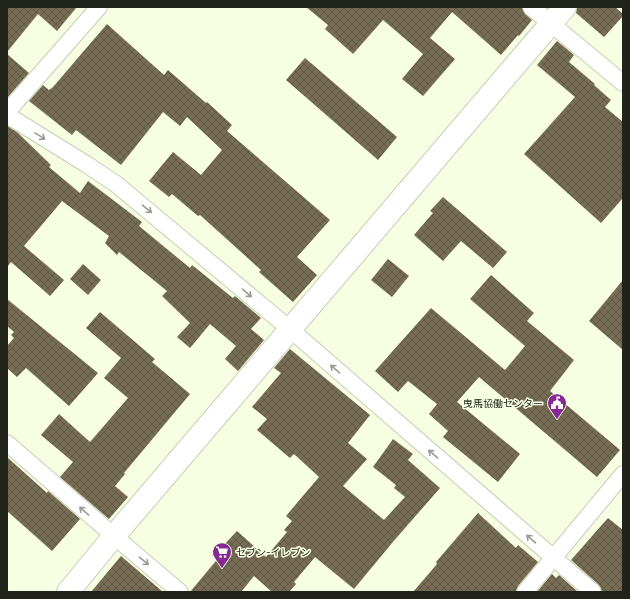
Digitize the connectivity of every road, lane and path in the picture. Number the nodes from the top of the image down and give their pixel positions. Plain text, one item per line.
1 (99, 7) edge
2 (531, 7) edge
3 (565, 7) edge
4 (551, 24) junction
5 (623, 83) edge
6 (7, 114) edge
7 (291, 330) junction
8 (7, 443) edge
9 (623, 474) edge
10 (114, 536) junction
11 (552, 557) junction
12 (68, 592) edge
13 (180, 592) edge
14 (525, 592) edge
15 (593, 592) edge

1 - 6 street
2 - 4 street
3 - 4 street
4 - 5 street
4 - 7 street
6 -> 7 street
7 - 10 street
11 -> 7 street
10 -> 8 street
9 - 11 street
10 - 12 street
10 -> 13 street
11 - 14 street
11 - 15 street

